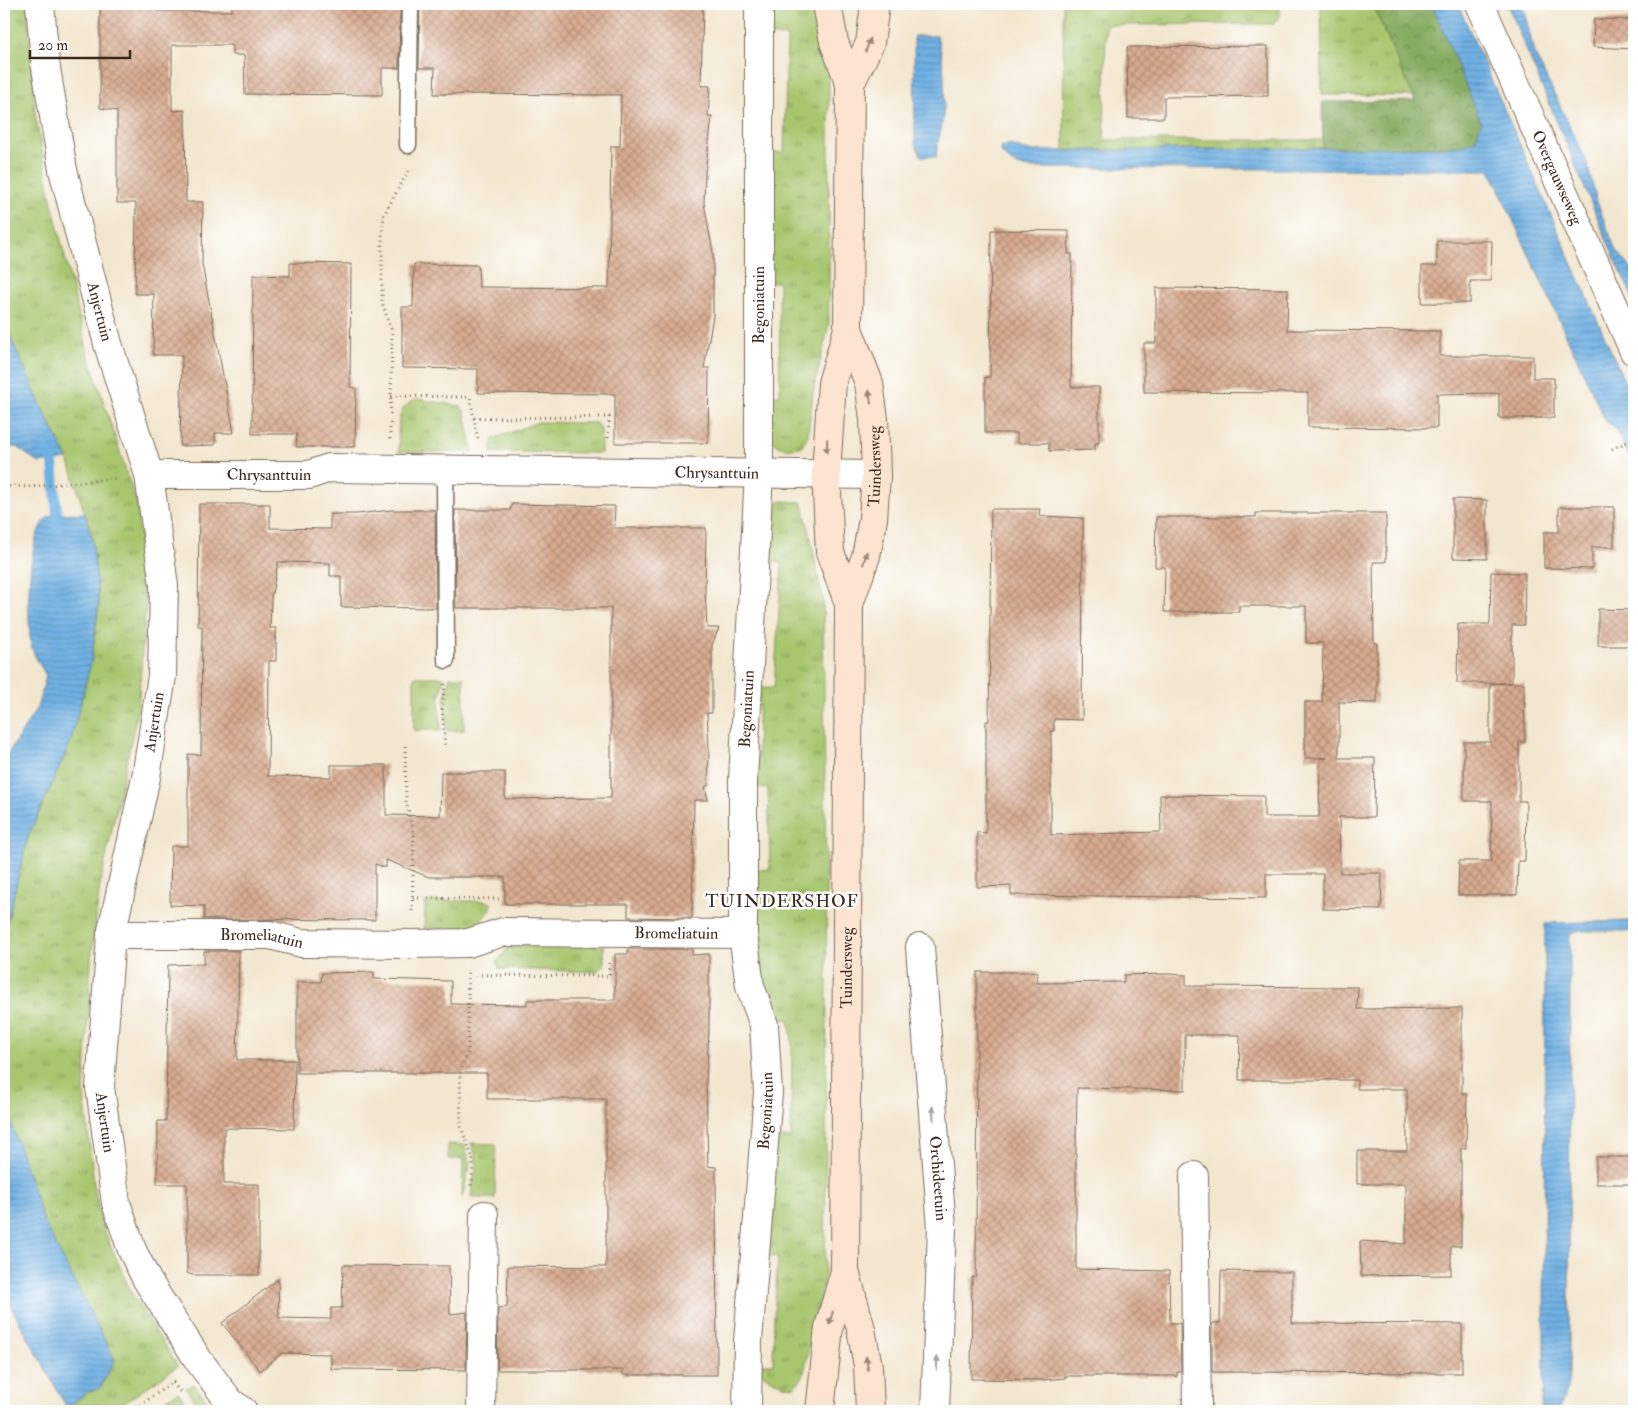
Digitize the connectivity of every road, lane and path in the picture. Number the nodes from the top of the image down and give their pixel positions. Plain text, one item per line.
1 (40, 4) edge
2 (410, 4) edge
3 (759, 4) edge
4 (826, 4) edge
5 (875, 4) edge
6 (1480, 4) edge
7 (850, 84) junction
8 (408, 145) joint
9 (848, 329) junction
10 (1634, 351) edge
11 (391, 396) junction
12 (474, 418) junction
13 (1634, 439) edge
14 (1612, 449) dead end
15 (445, 469) junction
16 (389, 470) junction
17 (483, 470) junction
18 (608, 472) junction
19 (759, 473) junction
20 (826, 473) junction
21 (149, 475) junction
22 (876, 475) junction
23 (82, 482) dead end
24 (4, 486) edge
25 (849, 604) junction
26 (446, 660) joint
27 (405, 746) dead end
28 (445, 746) dead end
29 (413, 898) junction
30 (609, 932) junction
31 (497, 934) junction
32 (743, 934) junction
33 (111, 935) junction
34 (468, 943) junction
35 (412, 944) junction
36 (920, 947) dead end
37 (468, 975) junction
38 (1194, 1176) dead end
39 (469, 1189) dead end
40 (484, 1215) dead end
41 (844, 1271) junction
42 (199, 1361) junction
43 (132, 1411) edge
44 (243, 1411) edge
45 (482, 1411) edge
46 (747, 1411) edge
47 (820, 1411) edge
48 (870, 1411) edge
49 (935, 1411) edge
50 (1196, 1411) edge

1 - 21 street, Anjertuin
2 - 8 lane
3 - 19 street, Begoniatuin
4 - 7 main road, Tuindersweg
7 -> 5 main road, Tuindersweg
6 - 10 street, Overgauwseweg
7 - 9 main road, Tuindersweg
8 - 11 path
9 -> 20 main road, Tuindersweg
22 -> 9 main road, Tuindersweg
11 - 12 path
11 - 16 path
12 - 17 path
12 - 18 path
13 - 14 path
15 - 16 street, Chrysanttuin
15 - 17 street, Chrysanttuin
15 - 26 lane
16 - 21 street, Chrysanttuin
17 - 18 street, Chrysanttuin
18 - 19 street, Chrysanttuin
19 - 20 street, Chrysanttuin
19 - 32 street, Begoniatuin
20 - 22 street, Chrysanttuin
20 - 25 main road, Tuindersweg
21 - 33 street, Anjertuin
25 -> 22 main road, Tuindersweg
23 - 24 path
25 - 41 main road, Tuindersweg
26 - 28 path
27 - 29 path
29 - 31 path
29 - 35 path
30 - 31 street, Bromeliatuin
30 - 32 street, Bromeliatuin
30 - 37 path
31 - 34 street, Bromeliatuin
32 - 46 street, Begoniatuin
33 - 35 street, Bromeliatuin
33 - 42 street, Anjertuin
34 - 35 street, Bromeliatuin
34 - 37 path
49 -> 36 street, Orchideetuin
37 - 39 path
38 - 50 street
40 - 45 street
41 -> 47 main road, Tuindersweg
48 -> 41 main road, Tuindersweg
42 - 43 path
42 - 44 street, Anjertuin

